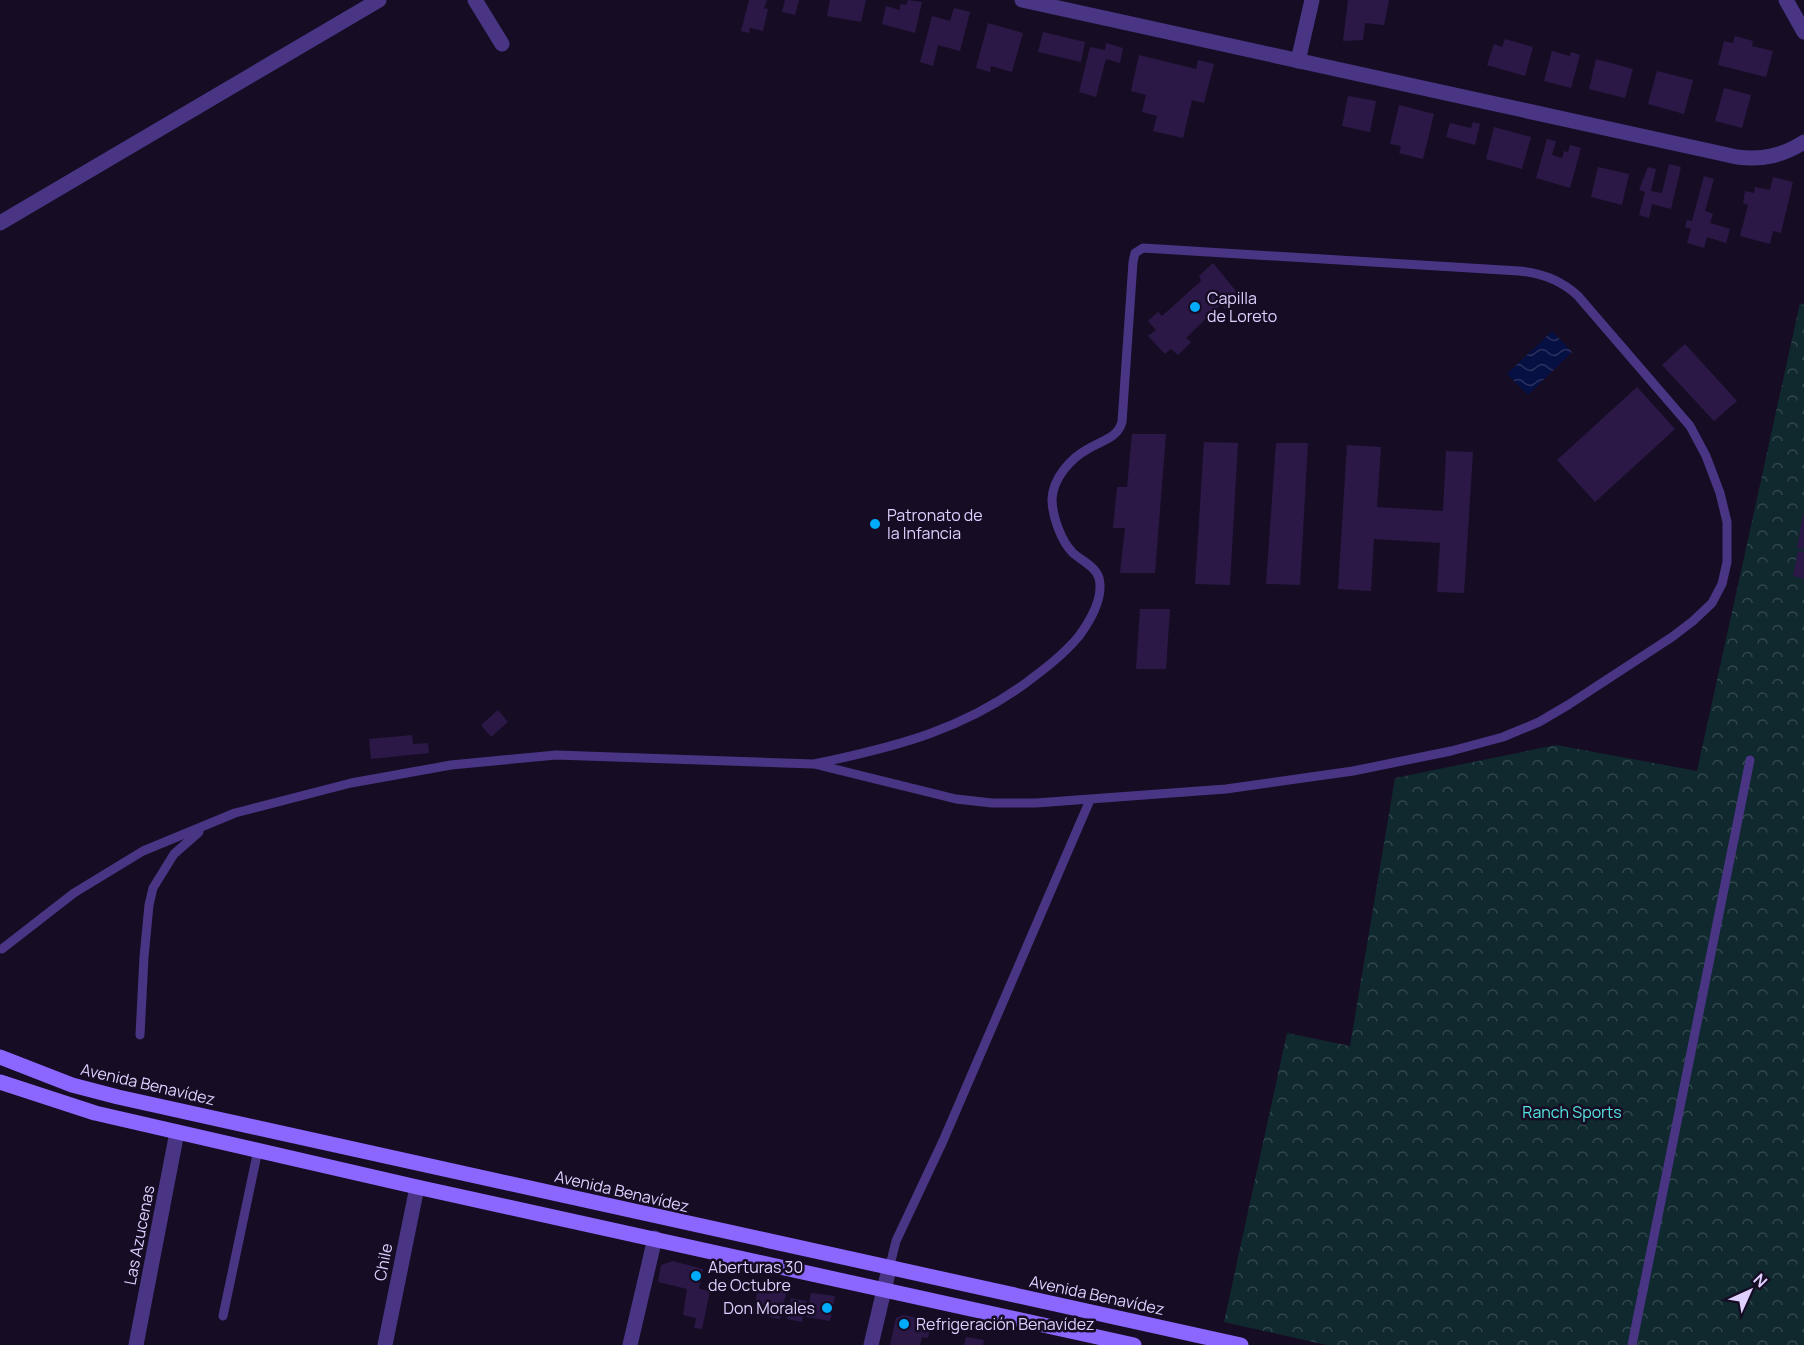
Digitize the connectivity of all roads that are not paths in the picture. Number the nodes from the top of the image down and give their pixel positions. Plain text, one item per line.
1 (379, 0) edge
2 (475, 0) edge
3 (1022, 0) edge
4 (1312, 0) edge
5 (1786, 0) edge
6 (1804, 32) edge
7 (502, 44) dead end
8 (1298, 61) junction
9 (1804, 142) edge
10 (0, 223) edge
11 (1750, 760) dead end
12 (813, 764) junction
13 (1090, 800) junction
14 (210, 823) junction
15 (2, 949) dead end
16 (140, 1035) dead end
17 (0, 1057) edge
18 (0, 1082) edge
19 (177, 1132) junction
20 (258, 1150) junction
21 (417, 1187) junction
22 (655, 1238) junction
23 (889, 1269) junction
24 (882, 1289) junction
25 (223, 1316) dead end
26 (1114, 1343) edge
27 (136, 1345) edge
28 (385, 1345) edge
29 (630, 1345) edge
30 (871, 1345) edge
31 (1134, 1345) edge
32 (1241, 1345) edge
33 (1632, 1345) edge

1 - 10 street
2 - 7 street
3 - 8 street
4 - 8 street
5 - 6 street
8 - 9 street
11 - 33 lane
12 - 13 lane
12 - 13 lane
12 - 14 lane
13 - 23 lane
14 - 15 lane
14 - 16 lane
17 - 23 main road, Avenida Benavídez
18 - 19 main road
19 - 20 main road
19 - 27 street, Las Azucenas
20 - 21 main road
20 - 25 lane
21 - 22 main road
21 - 28 street, Chile
22 - 24 main road
22 - 29 street
23 - 24 street
23 - 32 main road, Avenida Benavídez
24 - 26 main road
24 - 30 street
26 - 31 main road

